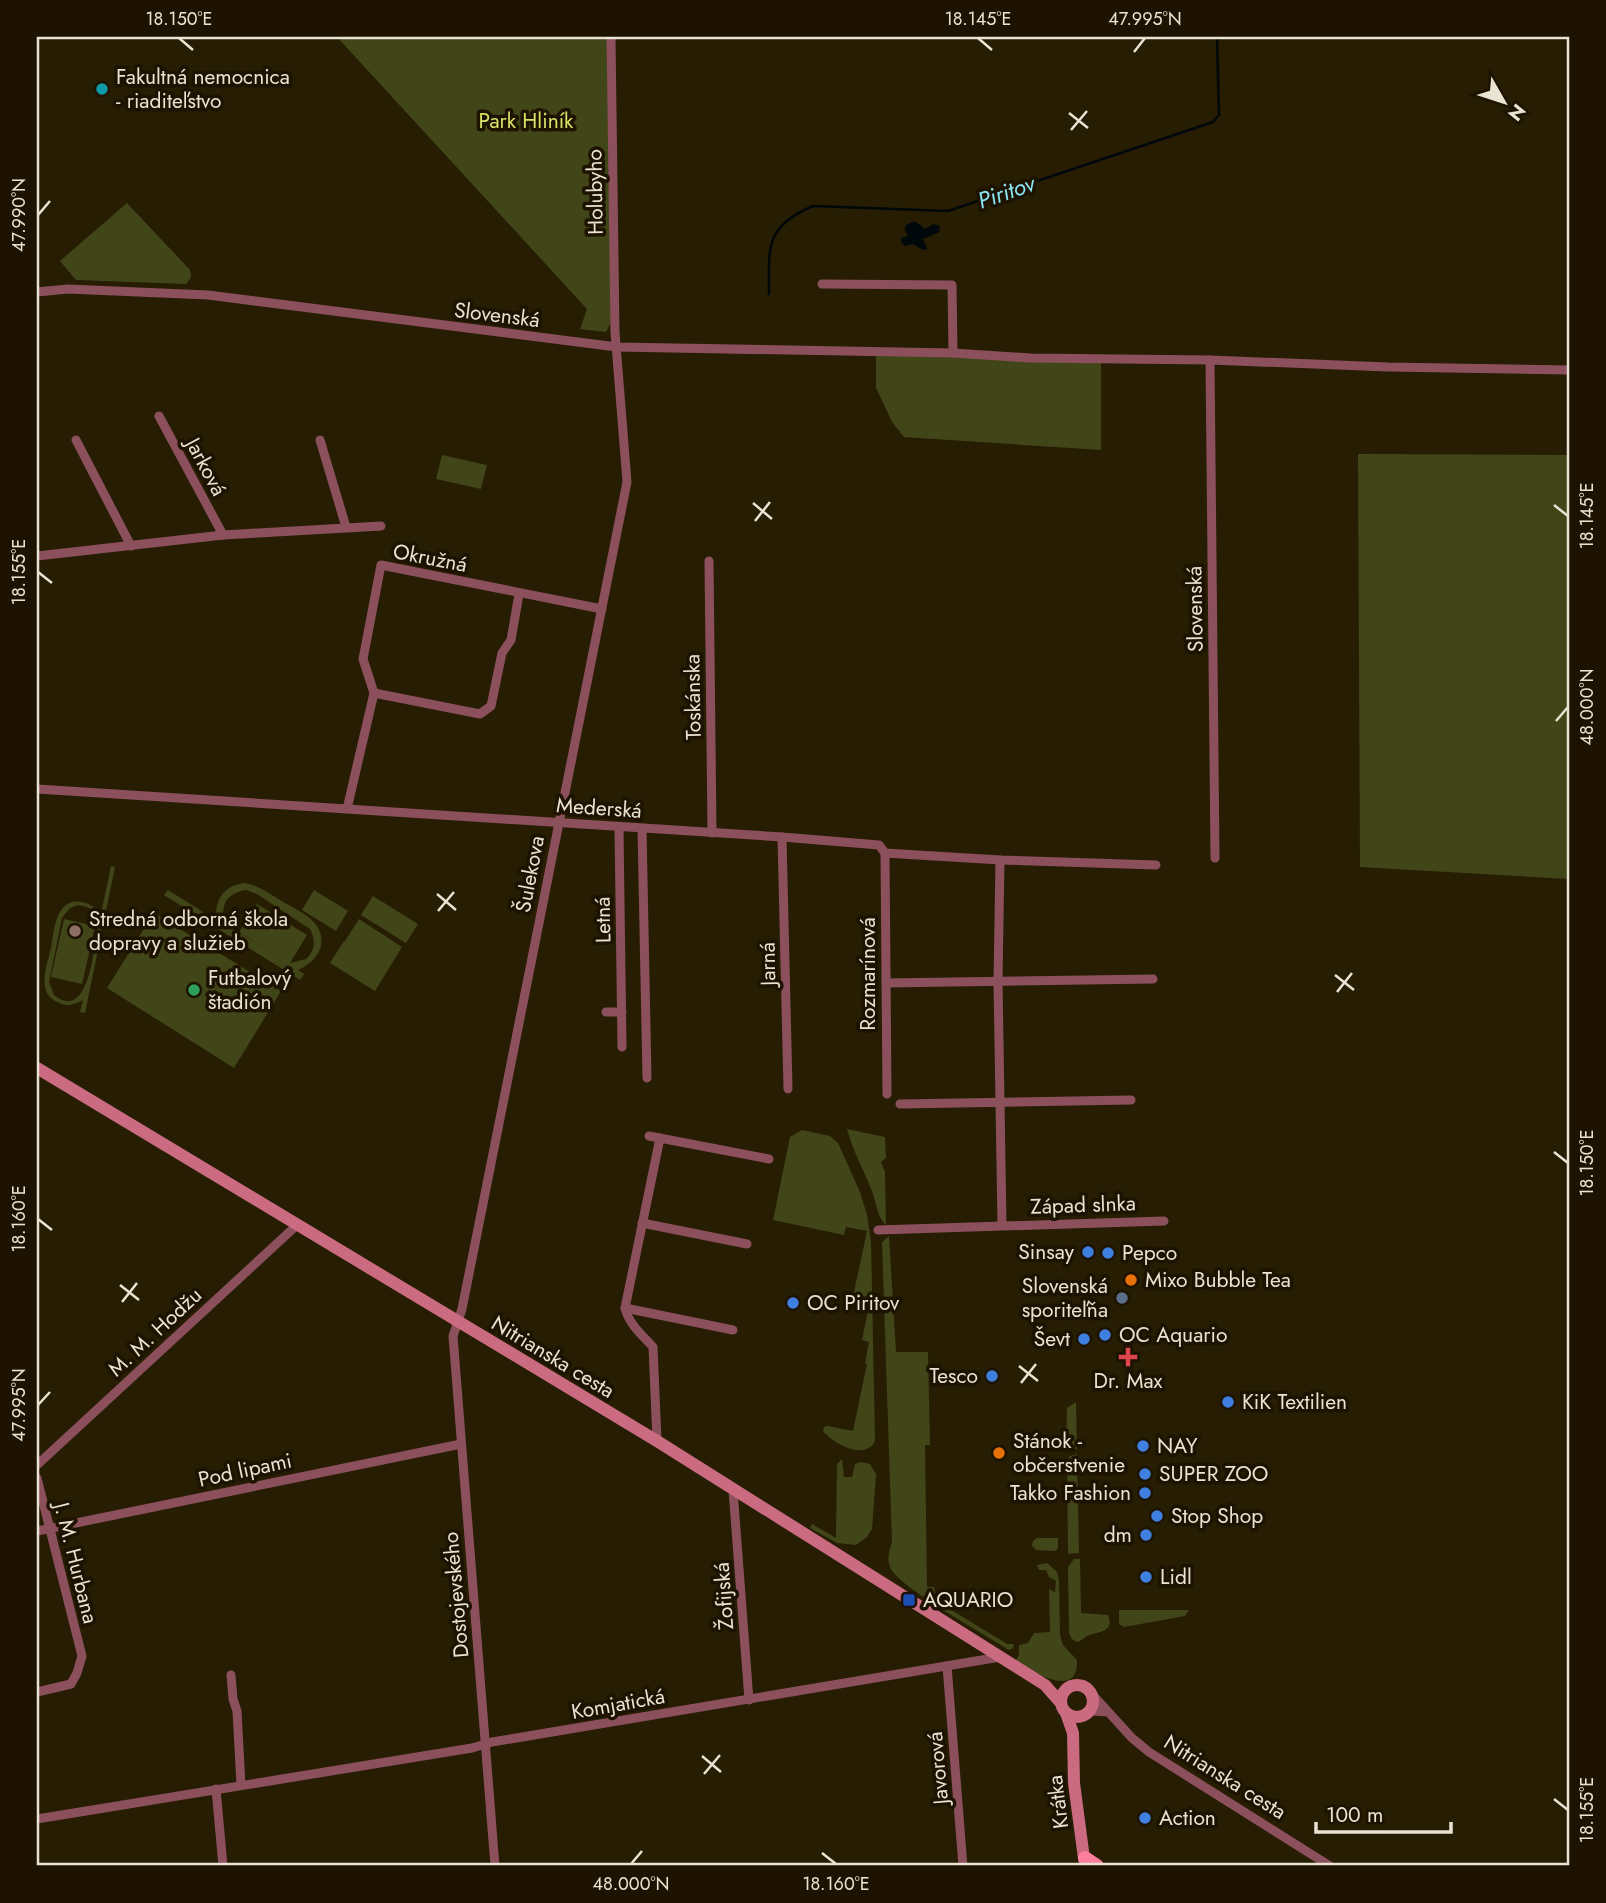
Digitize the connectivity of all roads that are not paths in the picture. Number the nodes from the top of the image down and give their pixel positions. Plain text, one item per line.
1 (611, 37) edge
2 (822, 284) dead end
3 (37, 292) edge
4 (617, 348) junction
5 (954, 353) junction
6 (1210, 360) junction
7 (1569, 370) edge
8 (159, 416) dead end
9 (76, 440) dead end
10 (320, 440) dead end
11 (382, 526) dead end
12 (346, 527) junction
13 (223, 535) junction
14 (131, 546) junction
15 (37, 554) edge
16 (709, 561) dead end
17 (519, 594) junction
18 (601, 609) junction
19 (374, 693) junction
20 (37, 789) edge
21 (347, 809) junction
22 (558, 823) junction
23 (619, 827) junction
24 (642, 829) junction
25 (712, 833) junction
26 (782, 837) junction
27 (885, 853) junction
28 (1215, 858) dead end
29 (999, 860) junction
30 (1156, 865) dead end
31 (1153, 979) dead end
32 (998, 981) junction
33 (886, 983) junction
34 (606, 1012) dead end
35 (622, 1012) junction
36 (622, 1047) dead end
37 (37, 1068) edge
38 (647, 1078) dead end
39 (788, 1089) dead end
40 (887, 1094) dead end
41 (1131, 1100) dead end
42 (1001, 1102) junction
43 (900, 1104) dead end
44 (649, 1136) dead end
45 (660, 1138) junction
46 (769, 1159) dead end
47 (1164, 1220) dead end
48 (642, 1223) junction
49 (297, 1225) junction
50 (1002, 1225) junction
51 (878, 1230) dead end
52 (747, 1244) dead end
53 (625, 1308) junction
54 (647, 1312) junction
55 (458, 1322) junction
56 (733, 1330) dead end
57 (639, 1332) junction
58 (657, 1441) junction
59 (461, 1444) junction
60 (37, 1465) edge
61 (37, 1478) edge
62 (733, 1490) junction
63 (48, 1528) junction
64 (37, 1531) edge
65 (1000, 1657) junction
66 (947, 1666) junction
67 (231, 1675) dead end
68 (1045, 1685) junction
69 (1066, 1688) junction
70 (37, 1692) edge
71 (1091, 1693) junction
72 (749, 1700) junction
73 (1063, 1707) junction
74 (1108, 1712) junction
75 (1086, 1713) junction
76 (1073, 1733) junction
77 (485, 1743) junction
78 (241, 1785) junction
79 (216, 1789) junction
80 (37, 1819) edge
81 (1089, 1864) edge
82 (223, 1866) edge
83 (495, 1866) edge
84 (963, 1866) edge
85 (1330, 1866) edge

1 - 4 street, Holubyho
2 - 5 street
3 - 4 street, Slovenská
4 - 5 street, Slovenská
4 - 18 street, Šulekova
5 - 6 street, Slovenská
6 - 7 street, Slovenská
6 - 28 street, Slovenská
8 - 13 street, Jarková
9 - 14 street
10 - 12 street
11 - 12 street
12 - 13 street
13 - 14 street
14 - 15 street
16 - 25 street, Toskánska
17 - 18 street, Okružná
17 - 19 street
17 - 19 street, Okružná
18 - 22 street, Šulekova
19 - 21 street
20 - 21 street, Mederská
21 - 22 street, Mederská
22 - 23 street, Mederská
22 - 55 street, Šulekova
23 - 24 street, Mederská
23 - 35 street, Letná
24 - 25 street, Mederská
24 - 38 street
25 - 26 street, Mederská
26 - 27 street, Mederská
26 - 39 street, Jarná
27 - 29 street, Mederská
27 - 33 street, Rozmarínová
29 - 30 street, Mederská
29 - 32 street, Západ slnka
31 - 32 street
32 - 33 street
32 - 42 street, Západ slnka
33 - 40 street, Rozmarínová
34 - 35 street
35 - 36 street, Letná
37 - 49 main road, Nitrianska cesta
41 - 42 street
42 - 43 street
42 - 50 street, Západ slnka
44 - 45 street
45 - 46 street
45 - 48 street
47 - 50 street, Západ slnka
48 - 52 street
48 - 53 street
49 - 55 main road, Nitrianska cesta
49 - 60 street, M. M. Hodžu
50 - 51 street, Západ slnka
53 - 54 street
53 - 57 street
54 - 56 street
54 - 57 street
55 - 58 main road, Nitrianska cesta
55 - 59 street, Dostojevského
57 - 58 street
58 - 62 main road, Nitrianska cesta
59 - 63 street, Pod lipami
59 - 77 street, Dostojevského
61 - 63 street, J. M. Hurbana
62 - 65 main road, Nitrianska cesta
62 - 72 street, Žofijská
63 - 64 street, Pod lipami
63 - 70 street, J. M. Hurbana
65 - 66 street, Komjatická
65 - 68 main road, Nitrianska cesta
66 - 72 street, Komjatická
66 - 84 street, Javorová
67 - 78 street
68 - 69 main road, Nitrianska cesta
68 - 73 main road, Nitrianska cesta
69 - 71 main road
69 - 73 main road
71 - 74 street, Nitrianska cesta
71 - 75 main road
72 - 77 street, Komjatická
73 - 75 main road
73 - 76 main road, Krátka
74 - 75 street
74 - 85 street, Nitrianska cesta
75 - 76 main road
76 - 81 main road, Krátka
77 - 78 street, Komjatická
77 - 83 street, Dostojevského
78 - 79 street, Komjatická
79 - 80 street, Komjatická
79 - 82 street

